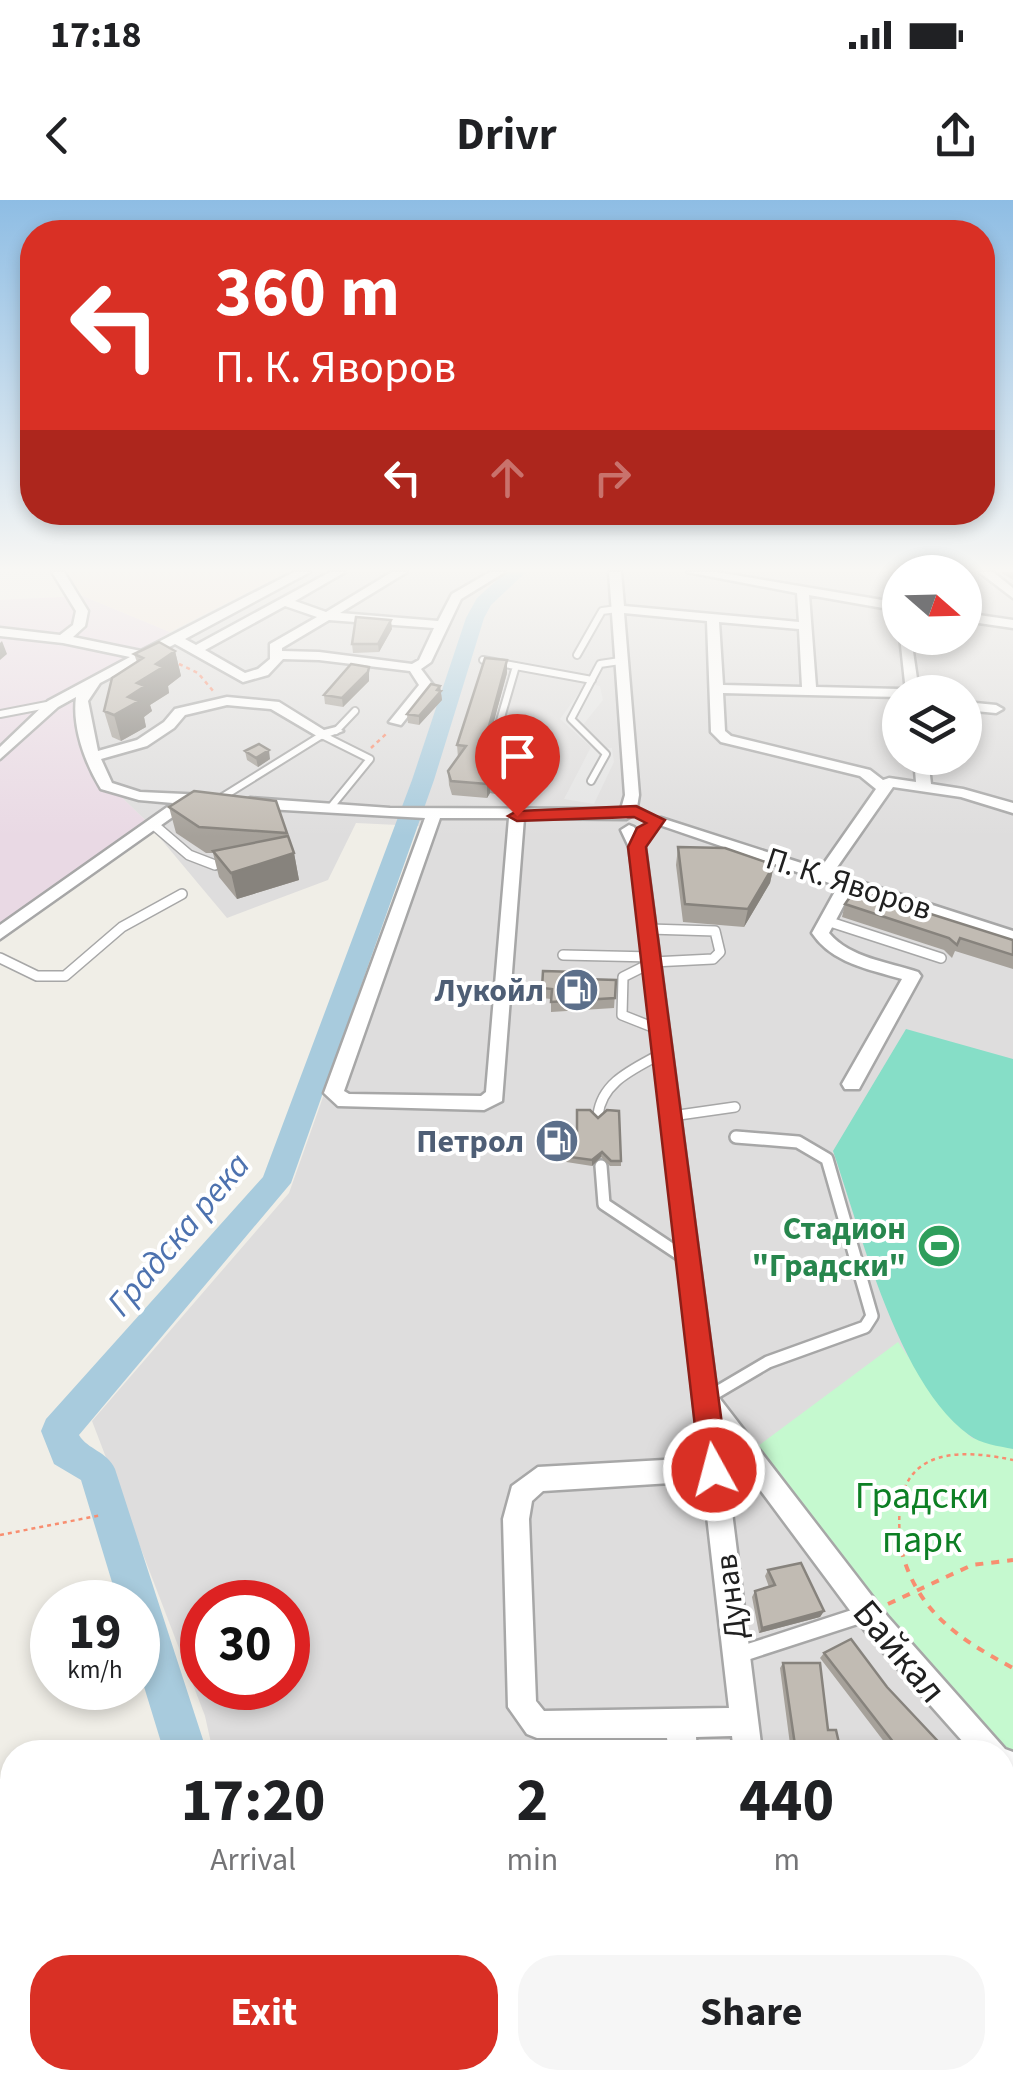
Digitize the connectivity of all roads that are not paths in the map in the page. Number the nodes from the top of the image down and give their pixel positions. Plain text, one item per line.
1 (136, 660) edge
2 (215, 660) edge
3 (275, 660) edge
4 (352, 660) edge
5 (425, 660) edge
6 (484, 660) edge
7 (715, 660) edge
8 (806, 660) edge
9 (620, 661) joint
10 (516, 666) junction
11 (414, 668) junction
12 (96, 680) junction
13 (592, 680) junction
14 (715, 689) junction
15 (809, 690) junction
16 (882, 692) edge
17 (53, 704) junction
18 (982, 708) edge
19 (996, 709) dead end
20 (354, 711) dead end
21 (0, 714) edge
22 (396, 722) road end
23 (329, 733) junction
24 (628, 753) junction
25 (606, 754) junction
26 (0, 755) edge
27 (490, 755) dead end
28 (92, 757) junction
29 (923, 775) edge
30 (591, 781) dead end
31 (924, 785) junction
32 (884, 788) junction
33 (188, 799) junction
34 (216, 801) junction
35 (330, 808) junction
36 (1013, 808) edge
37 (434, 814) junction
38 (517, 816) junction
39 (637, 824) junction
40 (154, 825) junction
41 (216, 865) edge
42 (824, 874) junction
43 (848, 882) junction
44 (182, 894) dead end
45 (826, 921) junction
46 (3, 929) edge
47 (649, 929) junction
48 (1013, 936) edge
49 (562, 954) dead end
50 (0, 958) edge
51 (941, 958) dead end
52 (653, 959) junction
53 (663, 1041) junction
54 (852, 1084) dead end
55 (734, 1107) dead end
56 (598, 1116) edge
57 (672, 1116) junction
58 (736, 1136) dead end
59 (601, 1166) dead end
60 (689, 1260) junction
61 (706, 1399) junction
62 (714, 1470) junction
63 (866, 1613) junction
64 (736, 1656) junction
65 (744, 1722) junction
66 (682, 1738) edge
67 (746, 1740) edge
68 (979, 1740) edge

1 - 12 street
2 - 3 street
4 - 11 street
5 - 11 street
6 - 10 lane
7 - 14 street
8 - 15 street
9 - 13 lane
9 - 24 street, Дунав
10 - 13 lane
10 - 27 lane
11 - 22 street
12 - 17 street
12 - 28 street
13 - 25 lane
14 - 15 street
14 - 32 street
15 - 16 street
17 - 21 lane
17 - 26 street
18 - 19 street
20 - 23 lane
23 - 28 street
23 - 34 lane
23 - 35 lane
24 - 25 lane
24 - 39 street, Дунав
25 - 30 lane
28 - 33 street, П. К. Яворов
29 - 31 street
31 - 32 street
31 - 36 street
32 - 42 street
33 - 34 street, П. К. Яворов
33 - 40 street
34 - 35 street, П. К. Яворов
35 - 37 street, П. К. Яворов
37 - 38 street, П. К. Яворов
37 - 38 street
38 - 39 street, П. К. Яворов
39 - 42 street, П. К. Яворов
39 - 47 street, Дунав
40 - 41 lane
40 - 46 street
42 - 43 street, П. К. Яворов
43 - 45 street
43 - 48 street, П. К. Яворов
44 - 50 lane
45 - 51 lane
45 - 54 street
47 - 52 street, Дунав
47 - 52 lane
49 - 52 lane
52 - 53 street, Дунав
52 - 53 lane
53 - 56 lane
53 - 57 street, Дунав
55 - 57 lane
57 - 60 street, Дунав
58 - 61 lane
59 - 60 lane
60 - 61 street, Дунав
61 - 62 street, Дунав
61 - 63 street, Байкал
62 - 64 street, Дунав
62 - 66 street
63 - 64 lane
63 - 68 street, Байкал
64 - 65 street, Дунав
65 - 66 street
65 - 67 street, Дунав

